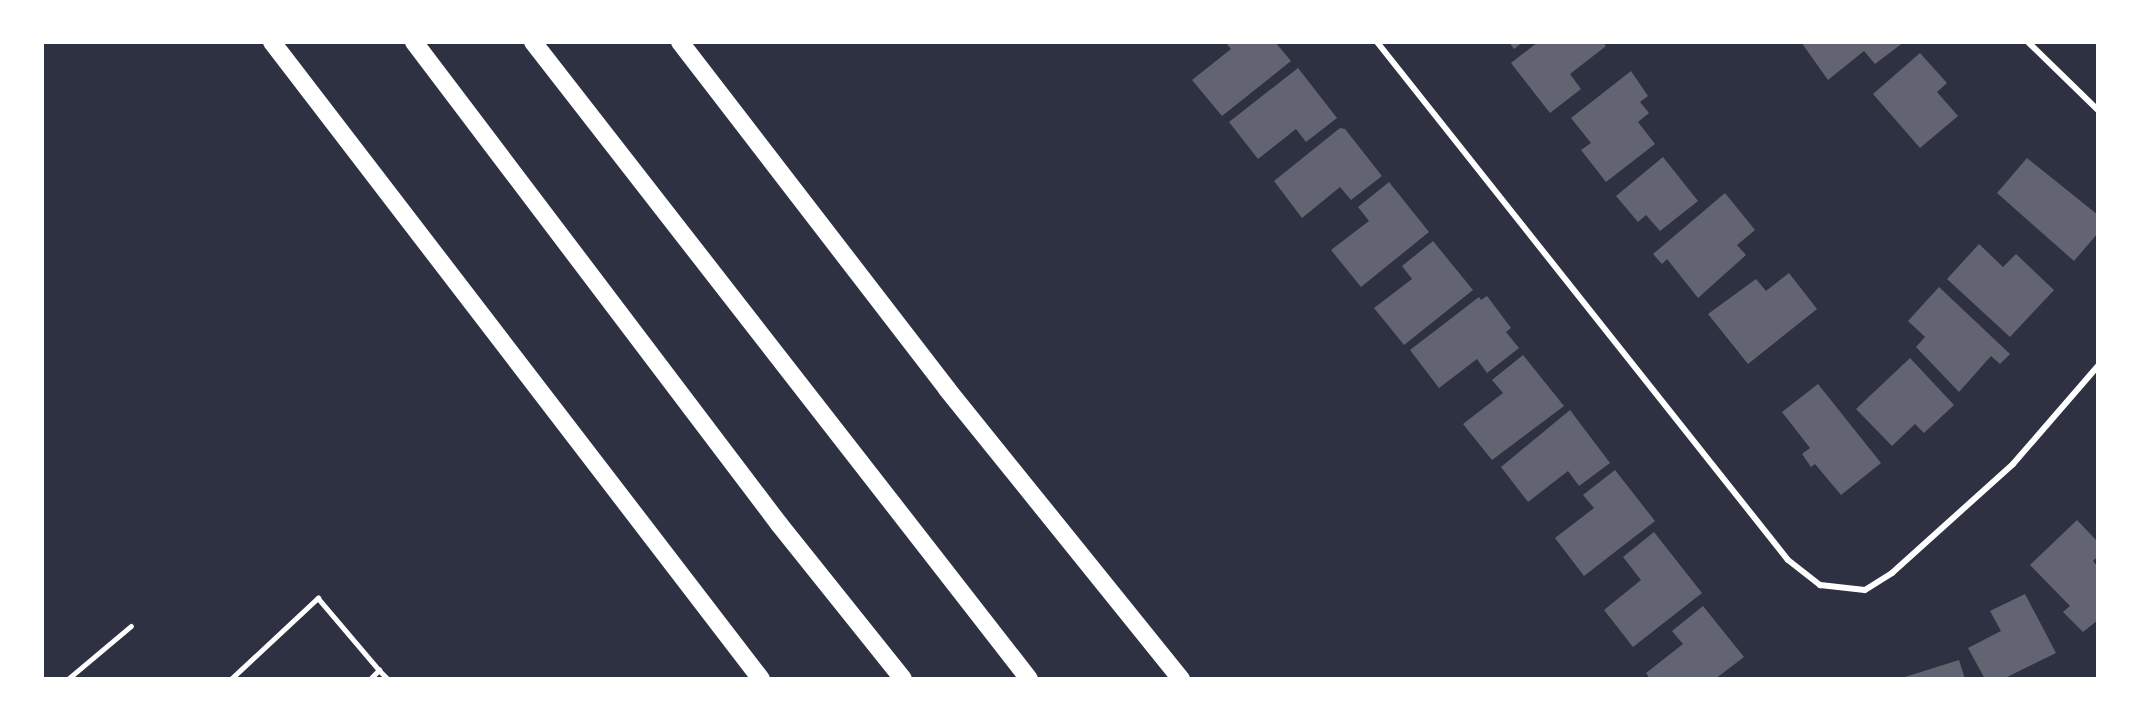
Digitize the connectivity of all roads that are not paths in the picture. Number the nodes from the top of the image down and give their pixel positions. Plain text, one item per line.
1 (263, 42) edge
2 (272, 42) edge
3 (414, 42) edge
4 (533, 42) edge
5 (680, 42) edge
6 (1377, 42) edge
7 (2028, 42) edge
8 (2098, 110) edge
9 (335, 120) junction
10 (2098, 366) edge
11 (131, 626) dead end
12 (379, 670) junction
13 (68, 679) edge
14 (231, 679) edge
15 (370, 679) edge
16 (388, 679) edge
17 (761, 679) edge
18 (903, 679) edge
19 (1029, 679) edge
20 (1181, 679) edge

1 - 9 highway
2 - 9 highway
3 - 18 highway
4 - 19 highway
5 - 20 highway
6 - 10 street
7 - 8 street
9 - 17 highway
11 - 13 lane
12 - 14 lane
12 - 15 lane
12 - 16 lane

